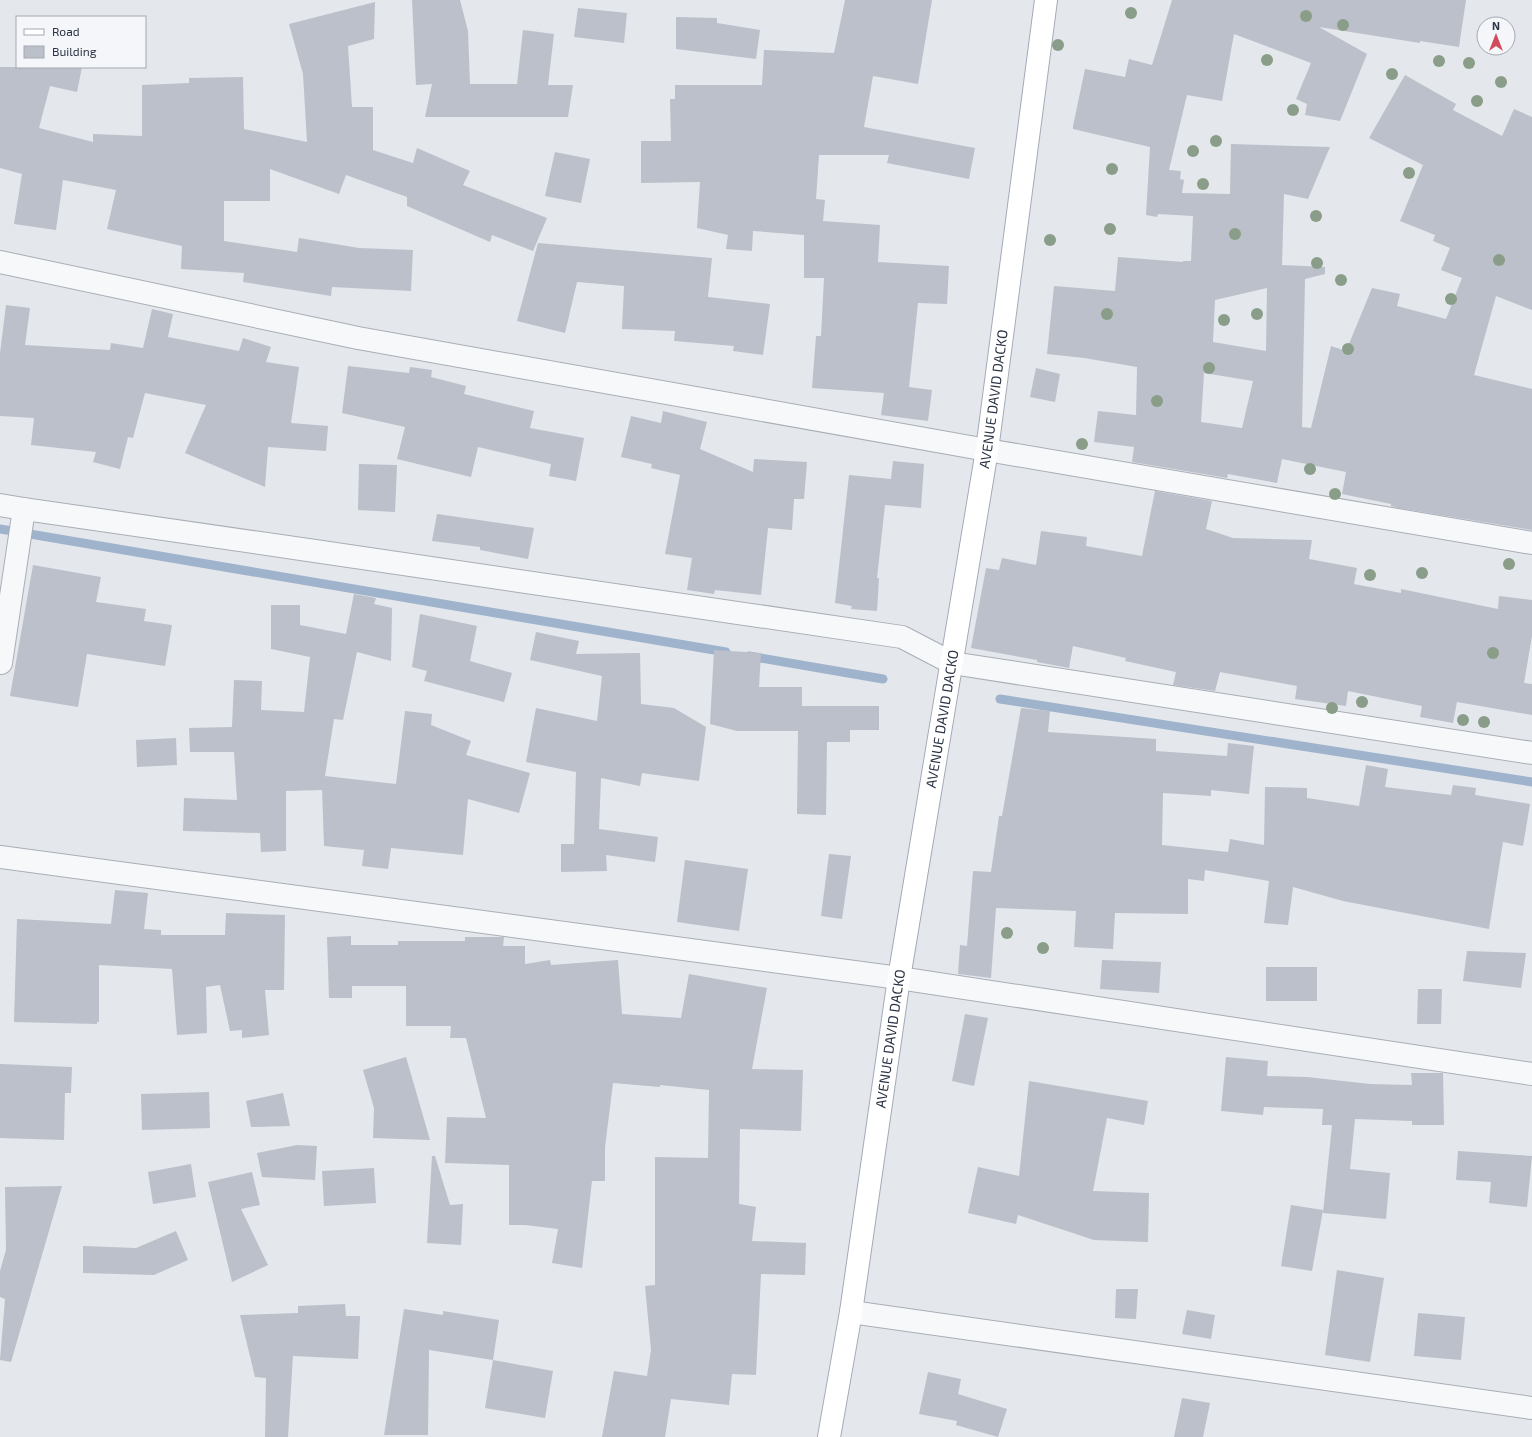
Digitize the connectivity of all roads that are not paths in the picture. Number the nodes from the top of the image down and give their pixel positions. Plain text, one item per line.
1 (1046, 0) edge
2 (0, 262) edge
3 (987, 450) junction
4 (0, 505) edge
5 (23, 515) junction
6 (1532, 543) edge
7 (1, 663) edge
8 (952, 663) junction
9 (1532, 753) edge
10 (0, 857) edge
11 (898, 978) junction
12 (1532, 1074) edge
13 (851, 1312) junction
14 (1532, 1408) edge
15 (830, 1437) edge

1 - 3 main road, AVENUE DAVID DACKO
2 - 3 street
3 - 6 street
3 - 8 main road, AVENUE DAVID DACKO
4 - 5 street
5 - 7 street
5 - 8 street
8 - 9 street
8 - 11 main road, AVENUE DAVID DACKO
10 - 11 street
11 - 12 street
11 - 13 main road, AVENUE DAVID DACKO
13 - 14 street
13 - 15 main road, AVENUE DAVID DACKO

